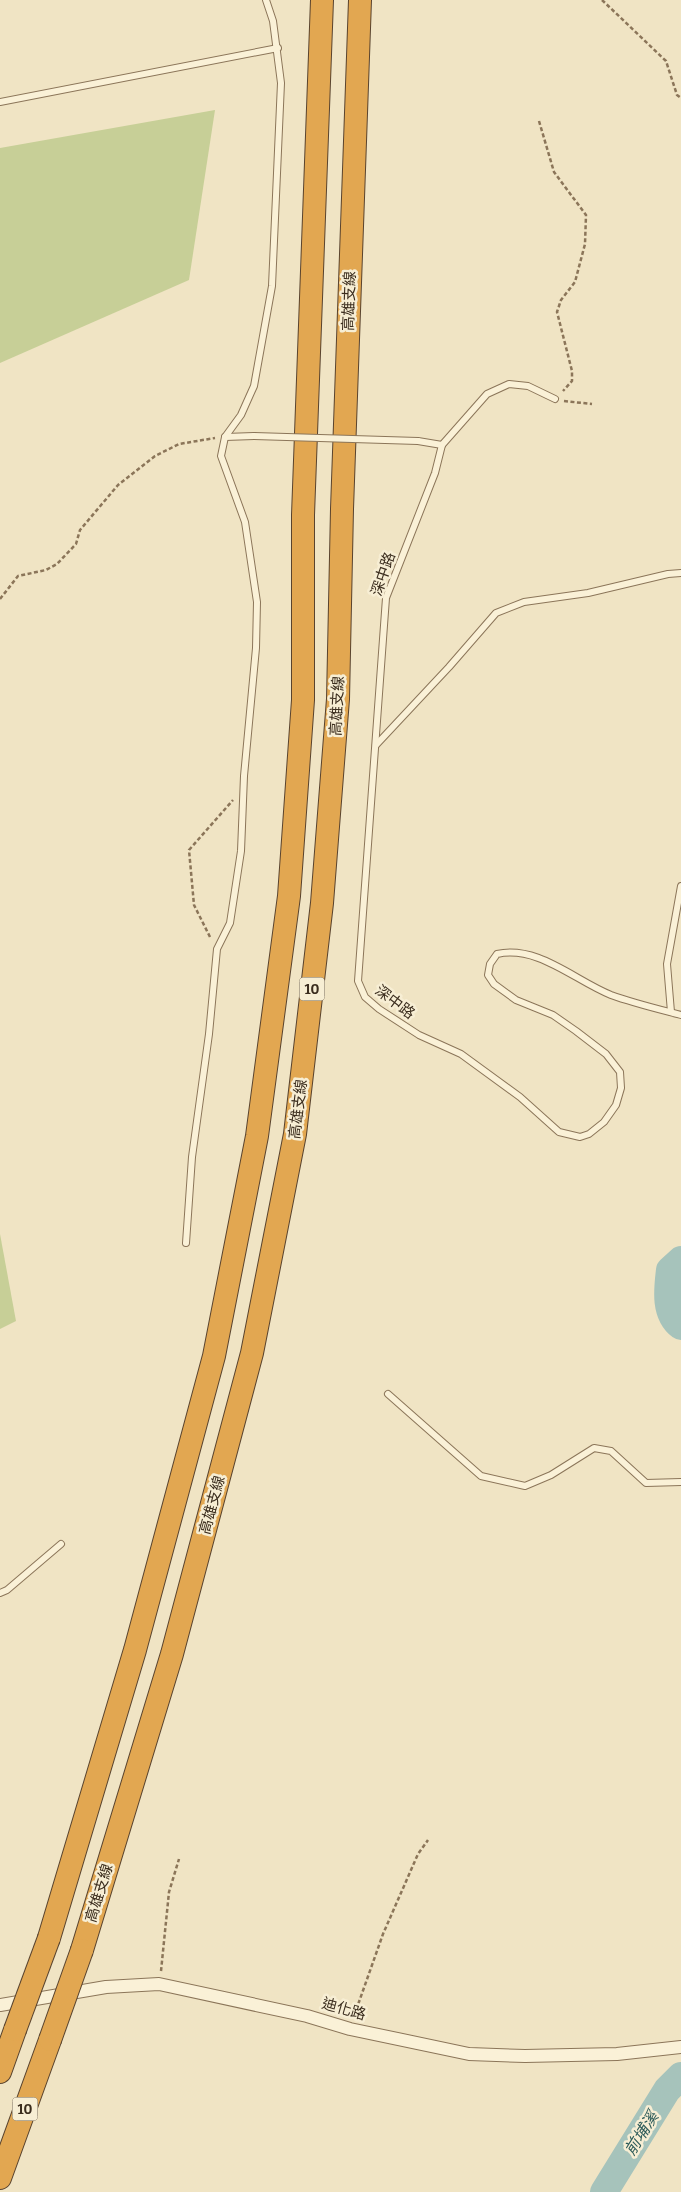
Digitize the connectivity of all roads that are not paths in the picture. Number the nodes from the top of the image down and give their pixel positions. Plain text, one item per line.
1 (266, 0) edge
2 (322, 0) edge
3 (360, 0) edge
4 (278, 48) junction
5 (0, 102) edge
6 (555, 400) road end
7 (225, 437) junction
8 (442, 445) junction
9 (681, 573) edge
10 (376, 745) junction
11 (681, 886) edge
12 (671, 1012) junction
13 (681, 1015) edge
14 (186, 1243) dead end
15 (388, 1394) dead end
16 (681, 1482) edge
17 (61, 1544) dead end
18 (0, 1592) edge
19 (0, 2005) edge
20 (681, 2047) edge
21 (0, 2072) edge
22 (0, 2178) edge

1 - 4 lane
2 - 21 highway, 10, bridge
3 - 22 highway, 高雄支線 / 10, bridge
4 - 5 lane
4 - 7 lane
6 - 8 lane, 深中路
7 - 8 lane, bridge
7 - 14 lane
8 - 10 lane, 深中路
9 - 10 lane
10 - 12 lane, 深中路
11 - 12 lane
12 - 13 lane, 深中路
15 - 16 lane
17 - 18 lane
19 - 20 street, 迪化路

